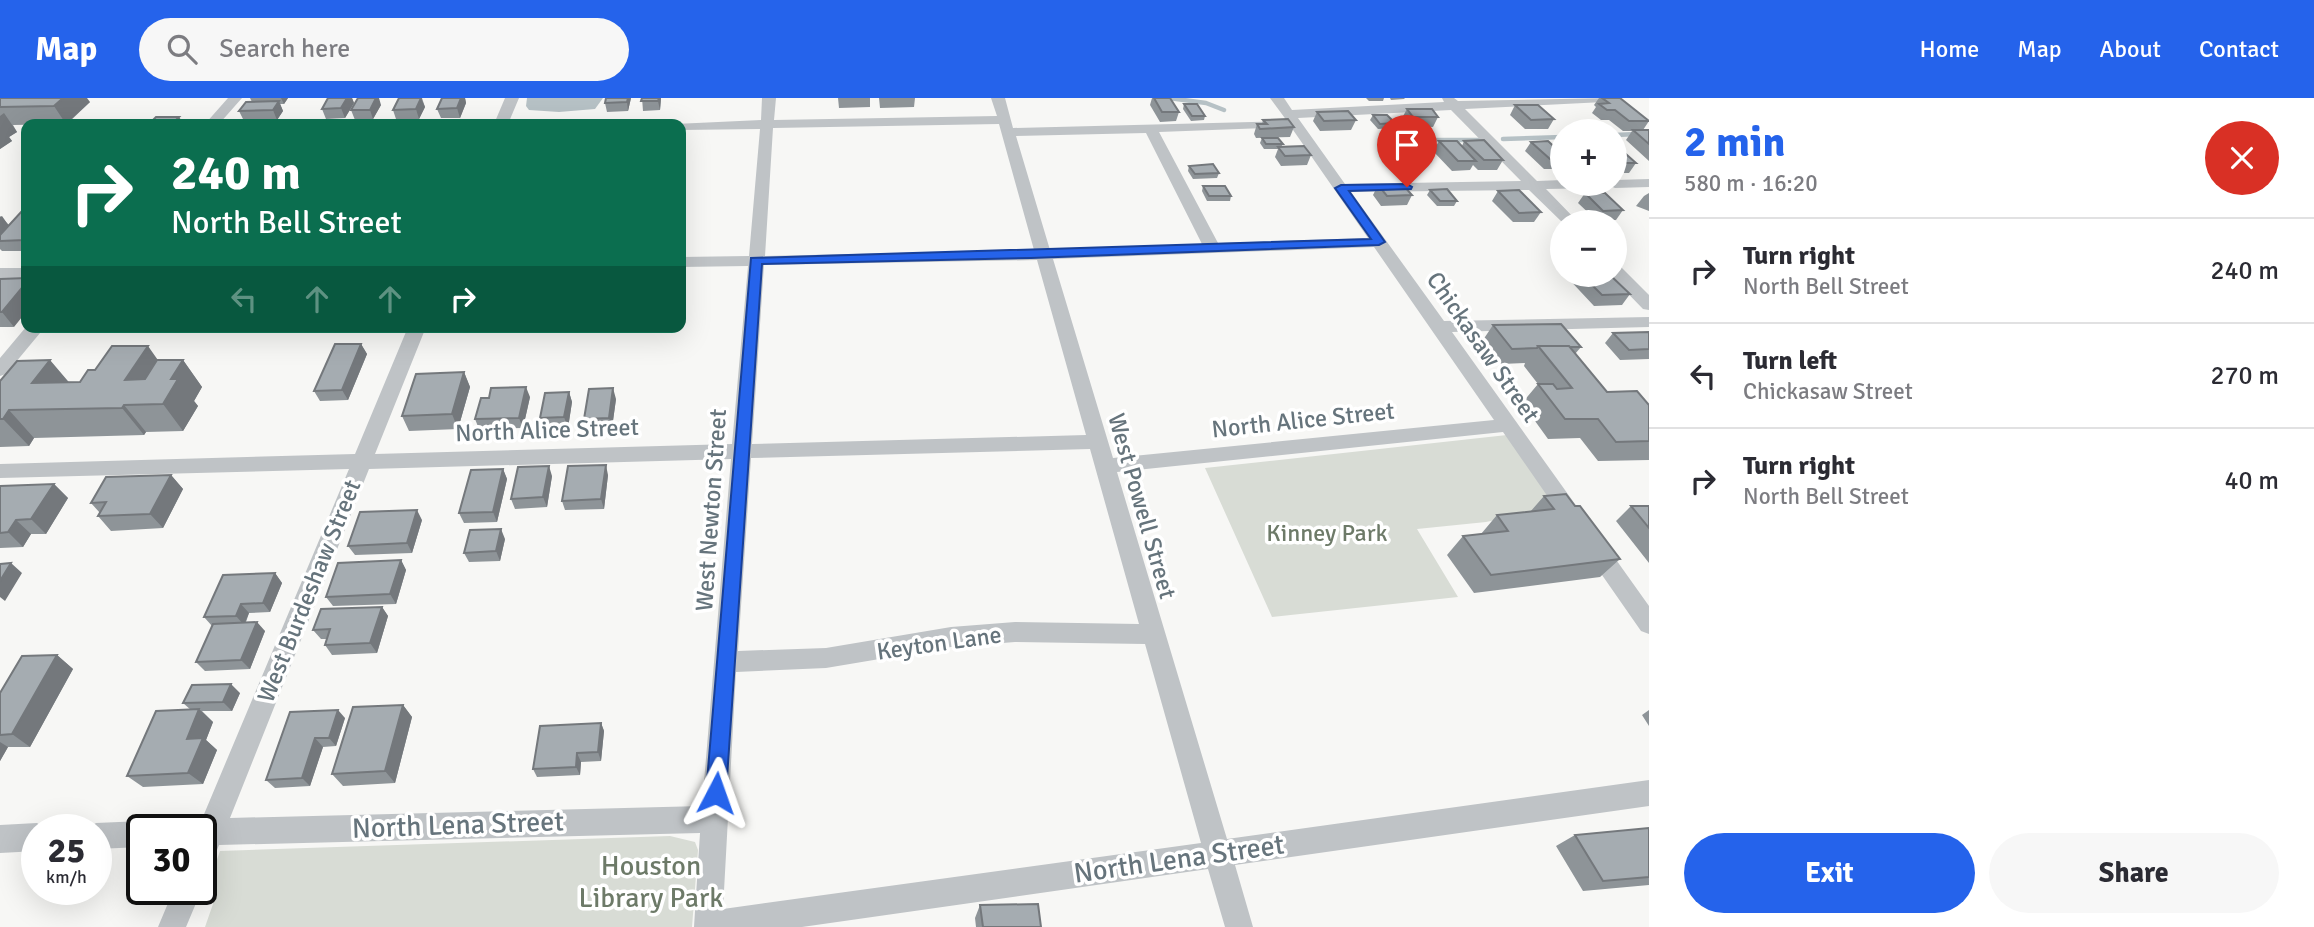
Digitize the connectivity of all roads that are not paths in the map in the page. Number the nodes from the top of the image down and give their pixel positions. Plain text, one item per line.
1 (235, 98) edge
2 (512, 98) edge
3 (769, 98) edge
4 (998, 98) edge
5 (1277, 98) edge
6 (1604, 98) edge
7 (1450, 102) edge
8 (216, 119) edge
9 (503, 119) edge
10 (1292, 119) junction
11 (767, 125) junction
12 (686, 126) edge
13 (1006, 126) junction
14 (1150, 128) junction
15 (1649, 183) edge
16 (1627, 184) edge
17 (1534, 185) junction
18 (1550, 185) edge
19 (1341, 188) junction
20 (1558, 210) edge
21 (1379, 242) junction
22 (1212, 248) junction
23 (1042, 254) junction
24 (756, 260) junction
25 (686, 262) edge
26 (0, 273) edge
27 (21, 273) edge
28 (1627, 282) edge
29 (1649, 305) edge
30 (1649, 322) edge
31 (1439, 327) junction
32 (31, 333) edge
33 (415, 333) edge
34 (0, 370) edge
35 (1508, 425) junction
36 (1096, 442) junction
37 (742, 451) junction
38 (363, 461) junction
39 (1104, 466) junction
40 (0, 471) edge
41 (1649, 624) edge
42 (1152, 634) junction
43 (725, 662) junction
44 (1649, 793) edge
45 (215, 814) edge
46 (714, 818) junction
47 (21, 838) edge
48 (0, 839) edge
49 (217, 839) edge
50 (1217, 854) junction
51 (181, 905) edge
52 (708, 926) edge
53 (172, 927) edge
54 (1239, 927) edge

1 - 8 street
2 - 9 street
3 - 11 street, West Newton Street
4 - 13 street, West Powell Street
5 - 10 street, Chickasaw Street
6 - 7 street
7 - 10 street
7 - 17 street
10 - 14 street
10 - 19 street, Chickasaw Street
11 - 12 street
11 - 13 street
11 - 24 street, West Newton Street
13 - 14 street
13 - 23 street, West Powell Street
14 - 22 street
15 - 16 street
17 - 18 street
17 - 19 street
17 - 20 street
19 - 21 street, Chickasaw Street
21 - 22 street
21 - 31 street, Chickasaw Street
22 - 23 street
23 - 24 street
23 - 36 street, West Powell Street
24 - 25 street
24 - 37 street, West Newton Street
26 - 27 street
28 - 29 street
30 - 31 street
31 - 35 street, Chickasaw Street
32 - 34 street
33 - 38 street, West Burdeshaw Street
35 - 39 street, North Alice Street
35 - 41 street, Chickasaw Street
36 - 37 street, North Alice Street
36 - 39 street, West Powell Street
37 - 38 street, North Alice Street
37 - 43 street, West Newton Street
38 - 40 street, North Alice Street
38 - 45 street, West Burdeshaw Street
39 - 42 street, West Powell Street
42 - 43 street, Keyton Lane
42 - 50 street, West Powell Street
43 - 46 street, West Newton Street
44 - 50 street, North Lena Street
46 - 49 street, North Lena Street
46 - 52 street, West Newton Street
47 - 48 street
50 - 52 street, North Lena Street
50 - 54 street, West Powell Street
51 - 53 street

